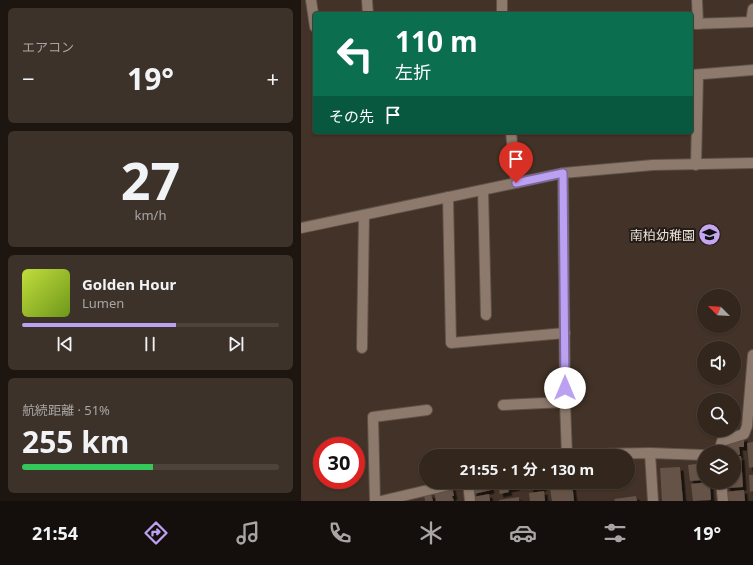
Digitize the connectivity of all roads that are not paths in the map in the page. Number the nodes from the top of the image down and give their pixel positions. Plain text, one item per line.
1 (311, 0) edge
2 (367, 0) edge
3 (502, 0) edge
4 (697, 0) edge
5 (753, 9) edge
6 (368, 12) edge
7 (502, 12) edge
8 (313, 14) edge
9 (694, 24) edge
10 (753, 70) edge
11 (694, 75) edge
12 (511, 134) edge
13 (753, 163) edge
14 (696, 165) junction
15 (563, 173) junction
16 (516, 183) junction
17 (483, 190) junction
18 (448, 197) junction
19 (364, 215) junction
20 (301, 228) edge
21 (486, 315) dead end
22 (565, 333) junction
23 (362, 348) dead end
24 (753, 355) edge
25 (565, 402) junction
26 (503, 406) dead end
27 (427, 410) dead end
28 (721, 445) edge
29 (567, 449) edge
30 (635, 453) edge
31 (650, 453) junction
32 (697, 456) edge
33 (435, 489) edge
34 (468, 489) edge
35 (722, 489) edge
36 (397, 499) edge
37 (375, 501) edge
38 (381, 501) edge
39 (470, 501) edge
40 (653, 501) edge
41 (723, 501) edge

1 - 8 street
2 - 6 street
3 - 7 street
4 - 9 street
5 - 9 street
10 - 11 street
11 - 14 street
12 - 16 street
13 - 14 street
14 - 15 street
15 - 16 street
15 - 22 street
16 - 17 street
17 - 18 street
17 - 21 street
18 - 19 street
18 - 22 street
19 - 20 street
19 - 23 street
22 - 25 street
24 - 28 street
25 - 26 street
25 - 29 street
27 - 37 street
30 - 31 street
31 - 32 street
31 - 40 street
33 - 36 street
34 - 39 street
35 - 41 street
36 - 38 street

